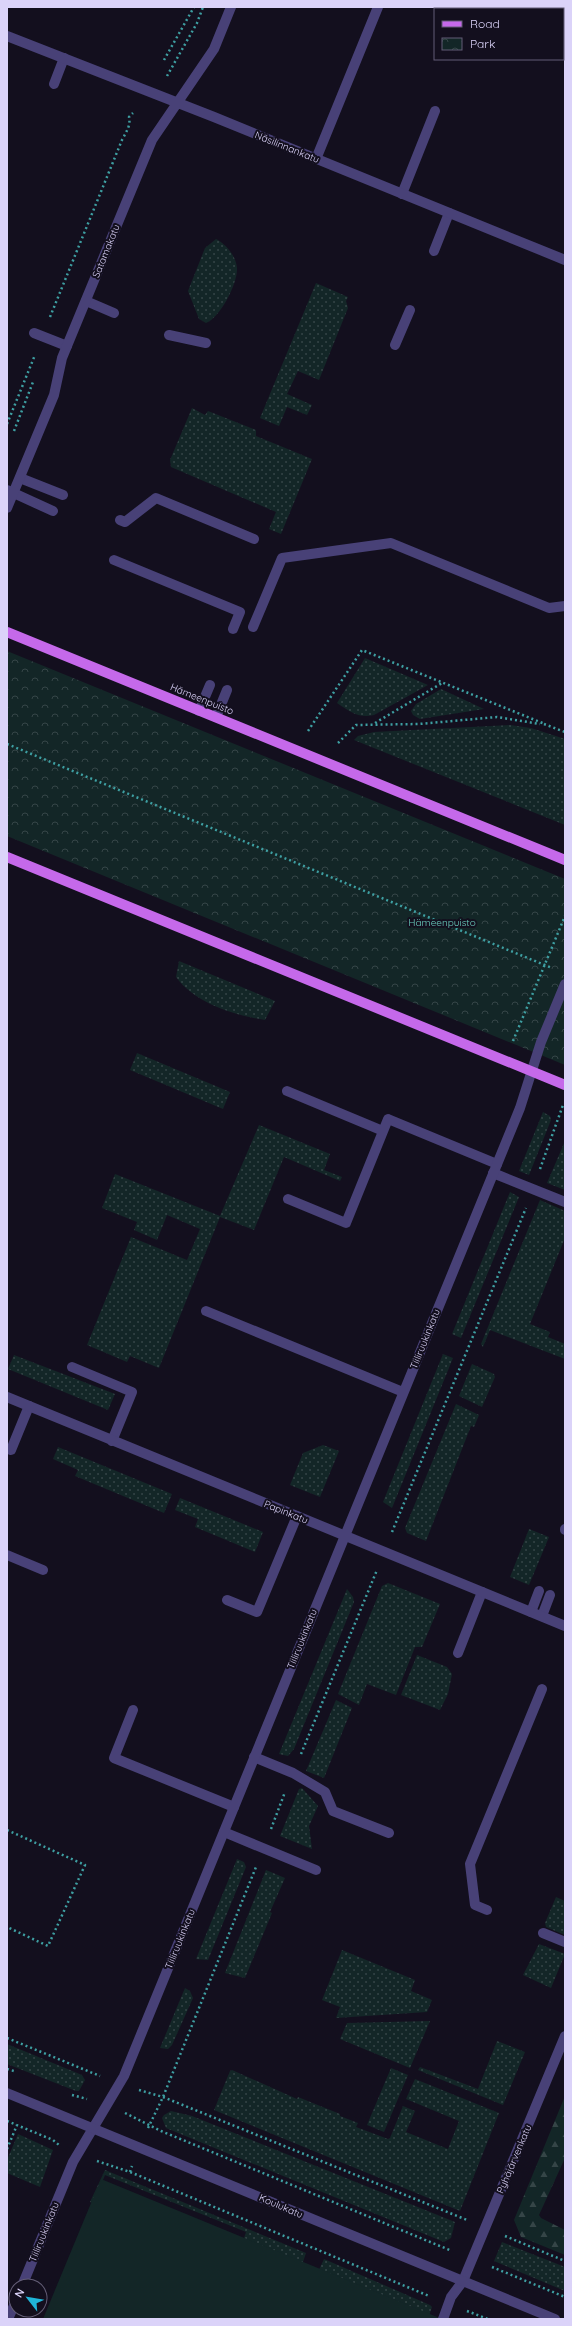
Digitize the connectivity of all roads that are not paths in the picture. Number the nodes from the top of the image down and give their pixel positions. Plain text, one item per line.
1 (231, 7) edge
2 (378, 7) edge
3 (7, 36) edge
4 (64, 58) junction
5 (54, 84) dead end
6 (177, 103) junction
7 (435, 112) dead end
8 (316, 159) junction
9 (402, 194) junction
10 (450, 213) junction
11 (434, 252) dead end
12 (565, 260) edge
13 (86, 301) junction
14 (410, 310) dead end
15 (114, 313) dead end
16 (38, 334) road end
17 (169, 335) dead end
18 (206, 343) dead end
19 (395, 345) dead end
20 (67, 346) junction
21 (20, 478) junction
22 (10, 492) edge
23 (63, 496) dead end
24 (7, 508) edge
25 (53, 511) dead end
26 (120, 520) dead end
27 (254, 539) dead end
28 (114, 560) dead end
29 (565, 606) edge
30 (253, 627) dead end
31 (233, 629) dead end
32 (7, 632) edge
33 (210, 685) dead end
34 (227, 690) dead end
35 (200, 711) junction
36 (216, 717) junction
37 (7, 857) edge
38 (565, 860) edge
39 (565, 984) edge
40 (532, 1072) junction
41 (565, 1085) edge
42 (288, 1091) dead end
43 (383, 1131) junction
44 (495, 1168) junction
45 (288, 1199) dead end
46 (565, 1202) edge
47 (206, 1311) dead end
48 (72, 1367) dead end
49 (403, 1392) junction
50 (7, 1397) edge
51 (29, 1406) junction
52 (112, 1441) junction
53 (11, 1450) dead end
54 (297, 1516) junction
55 (344, 1536) junction
56 (7, 1555) edge
57 (43, 1570) dead end
58 (539, 1591) dead end
59 (482, 1592) junction
60 (550, 1596) dead end
61 (227, 1600) dead end
62 (531, 1612) junction
63 (542, 1616) junction
64 (565, 1626) edge
65 (458, 1653) dead end
66 (542, 1689) dead end
67 (133, 1710) dead end
68 (254, 1757) junction
69 (234, 1807) junction
70 (224, 1832) junction
71 (389, 1833) dead end
72 (316, 1870) dead end
73 (487, 1910) dead end
74 (543, 1934) dead end
75 (565, 1942) edge
76 (565, 2036) edge
77 (7, 2093) edge
78 (93, 2128) junction
79 (25, 2278) edge
80 (463, 2281) junction
81 (443, 2319) edge
82 (555, 2319) edge

1 - 6 street, Satamakatu
2 - 8 street
3 - 4 street, Näsilinnankatu
4 - 5 street
4 - 6 street, Näsilinnankatu
6 - 8 street, Näsilinnankatu
6 - 13 street, Satamakatu
7 - 9 street
8 - 9 street, Näsilinnankatu
9 - 10 street, Näsilinnankatu
10 - 11 street
10 - 12 street, Näsilinnankatu
13 - 15 street
13 - 20 street, Satamakatu
14 - 19 street
16 - 20 street
17 - 18 street
20 - 21 street, Satamakatu
21 - 22 street, Satamakatu
21 - 23 street
22 - 24 street, Satamakatu
22 - 25 street
26 - 27 street
28 - 31 street
29 - 30 street
32 - 35 main road, Hämeenpuisto
33 - 35 street
34 - 36 street
35 - 36 main road, Hämeenpuisto
36 - 38 main road, Hämeenpuisto
37 - 40 main road
39 - 40 street, Tiiliruukinkatu
40 - 41 main road
40 - 44 street, Tiiliruukinkatu
42 - 43 street
43 - 44 street
43 - 45 street
44 - 46 street
44 - 49 street, Tiiliruukinkatu
47 - 49 street
48 - 52 street
49 - 55 street, Tiiliruukinkatu
50 - 51 street, Papinkatu
51 - 52 street, Papinkatu
51 - 53 street
52 - 54 street, Papinkatu
54 - 55 street, Papinkatu
54 - 61 street
55 - 59 street, Papinkatu
55 - 68 street, Tiiliruukinkatu
56 - 57 street
58 - 62 street
59 - 62 street, Papinkatu
59 - 65 street
60 - 63 street
62 - 63 street, Papinkatu
63 - 64 street, Papinkatu
66 - 73 street
67 - 69 street
68 - 69 street, Tiiliruukinkatu
68 - 71 street
69 - 70 street, Tiiliruukinkatu
70 - 72 street
70 - 78 street, Tiiliruukinkatu
74 - 75 street
76 - 80 street, Pyhäjärvenkatu
77 - 78 street, Koulukatu
78 - 79 street, Tiiliruukinkatu
78 - 80 street, Koulukatu
80 - 81 street, Pyhäjärvenkatu
80 - 82 street, Koulukatu

